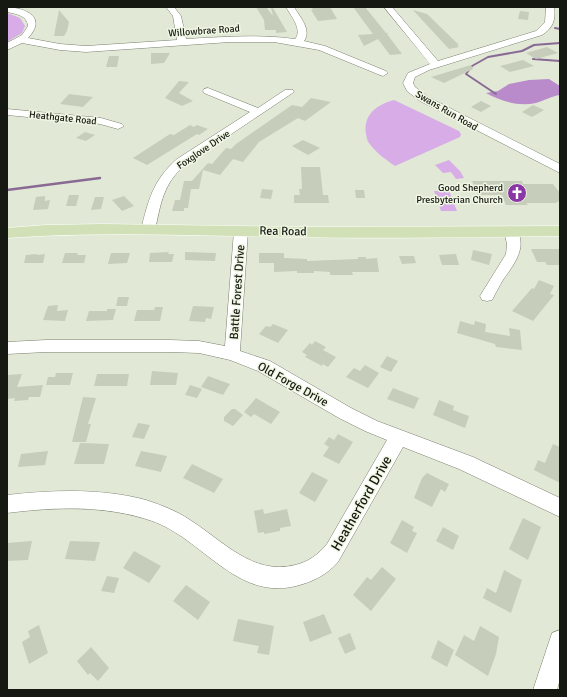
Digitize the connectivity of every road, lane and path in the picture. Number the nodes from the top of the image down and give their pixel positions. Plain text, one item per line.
1 (170, 7) edge
2 (290, 7) edge
3 (403, 7) edge
4 (550, 7) edge
5 (389, 8) edge
6 (7, 10) edge
7 (22, 40) junction
8 (182, 42) junction
9 (298, 42) junction
10 (7, 47) edge
11 (436, 65) junction
12 (383, 73) dead end
13 (208, 91) dead end
14 (289, 92) dead end
15 (7, 112) edge
16 (259, 112) junction
17 (118, 126) dead end
18 (560, 169) edge
19 (148, 230) junction
20 (241, 231) junction
21 (511, 231) junction
22 (560, 231) edge
23 (7, 234) edge
24 (487, 296) dead end
25 (7, 348) edge
26 (232, 354) junction
27 (399, 437) junction
28 (7, 504) edge
29 (560, 508) edge
30 (560, 641) edge
31 (546, 690) edge

1 - 8 street
2 - 9 street
3 - 5 street
4 - 11 street, Swans Run Road
5 - 11 street
6 - 7 street
7 - 8 street, Willowbrae Road
7 - 10 street
8 - 9 street, Willowbrae Road
9 - 12 street, Willowbrae Road
11 - 18 street, Swans Run Road
13 - 16 street
14 - 16 street, Foxglove Drive
15 - 17 street, Heathgate Road
16 - 19 street, Foxglove Drive
19 - 20 main road, Rea Road
19 - 23 main road, Rea Road
20 - 21 main road, Rea Road
20 - 26 street, Battle Forest Drive
21 - 22 main road, Rea Road
21 - 24 street
25 - 26 street, Old Forge Drive
26 - 27 street, Old Forge Drive
27 - 28 street, Heatherford Drive
27 - 29 street, Old Forge Drive
30 - 31 street

